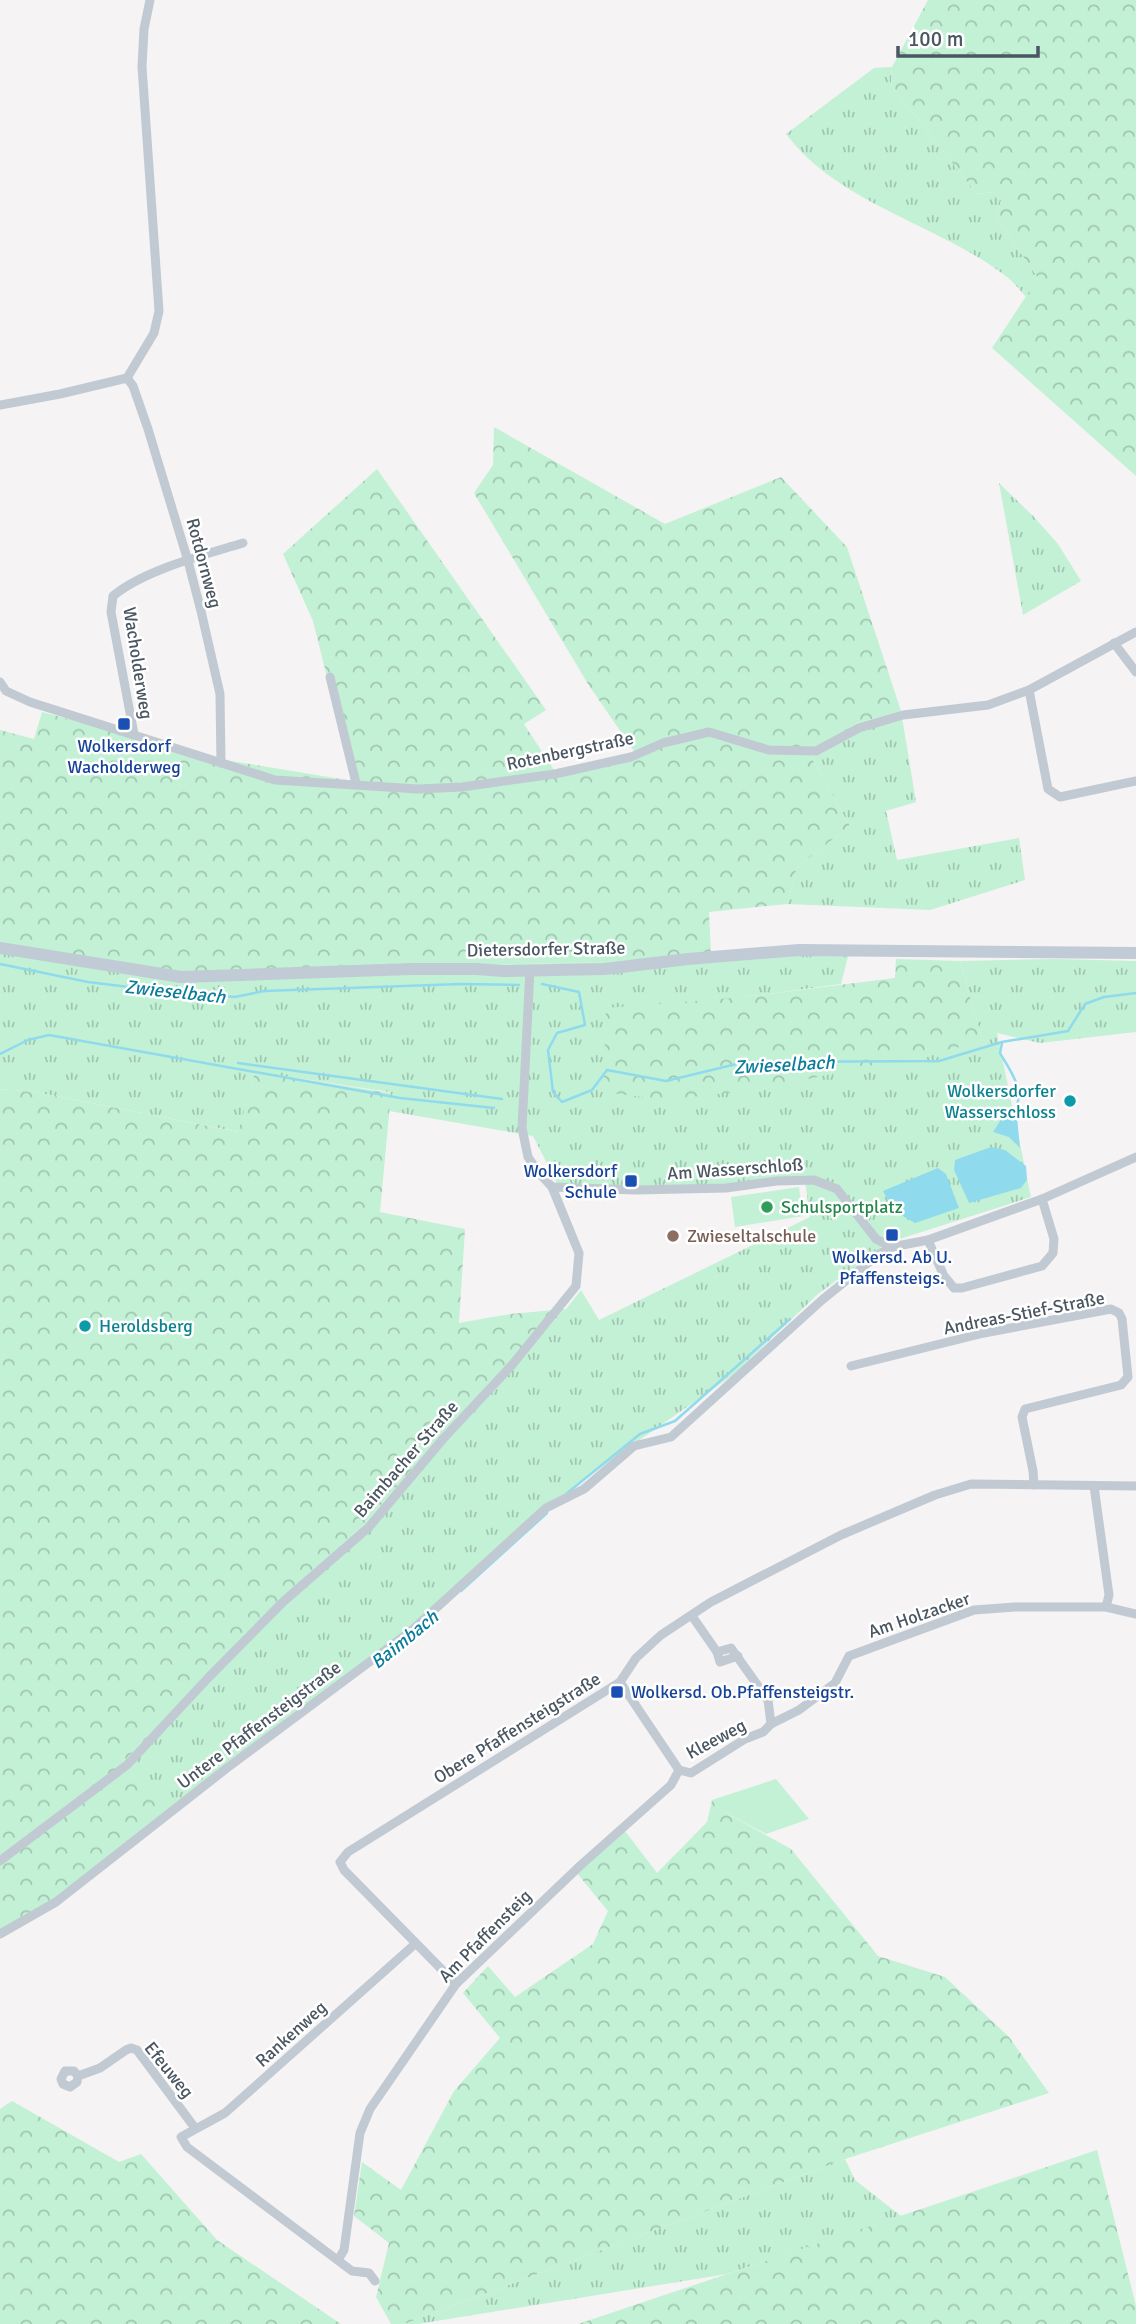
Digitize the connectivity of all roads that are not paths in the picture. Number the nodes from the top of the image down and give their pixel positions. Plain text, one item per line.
1 (150, 0) edge
2 (127, 378) junction
3 (0, 405) edge
4 (243, 543) dead end
5 (188, 561) junction
6 (1136, 632) edge
7 (1114, 643) junction
8 (1136, 672) edge
9 (330, 677) dead end
10 (0, 682) edge
11 (1029, 690) junction
12 (134, 734) junction
13 (221, 763) junction
14 (1136, 781) edge
15 (356, 783) junction
16 (0, 948) edge
17 (1136, 953) edge
18 (530, 969) junction
19 (1136, 1157) edge
20 (552, 1187) junction
21 (1042, 1199) junction
22 (928, 1240) junction
23 (892, 1247) junction
24 (851, 1366) dead end
25 (1034, 1485) junction
26 (1094, 1486) junction
27 (1136, 1486) edge
28 (1106, 1607) junction
29 (1136, 1614) edge
30 (692, 1616) junction
31 (620, 1682) junction
32 (771, 1724) junction
33 (679, 1770) junction
34 (0, 1861) edge
35 (0, 1934) edge
36 (415, 1944) junction
37 (456, 1984) junction
38 (78, 2076) dead end
39 (195, 2128) junction
40 (338, 2260) junction
41 (375, 2281) dead end

1 - 2 street
2 - 3 street
2 - 5 street, Rotdornweg
4 - 5 street
5 - 12 street, Wacholderweg
5 - 13 street, Rotdornweg
6 - 7 street, Rotenbergstraße
7 - 8 street
7 - 11 street, Rotenbergstraße
9 - 15 street
10 - 12 street, Rotenbergstraße
11 - 14 street
11 - 15 street, Rotenbergstraße
12 - 13 street, Rotenbergstraße
13 - 15 street, Rotenbergstraße
16 - 18 street, Dietersdorfer Straße
17 - 18 street, Dietersdorfer Straße
18 - 20 street, Baimbacher Straße
19 - 21 street
20 - 23 street, Am Wasserschloß
20 - 34 street, Baimbacher Straße
21 - 22 street
21 - 22 street
22 - 23 street
23 - 35 street, Untere Pfaffensteigstraße
24 - 25 street, Andreas-Stief-Straße
25 - 26 street, Obere Pfaffensteigstraße
25 - 30 street, Obere Pfaffensteigstraße
26 - 27 street, Obere Pfaffensteigstraße
26 - 28 street
28 - 29 street, Am Holzacker
28 - 32 street, Am Holzacker
30 - 31 street, Obere Pfaffensteigstraße
30 - 32 street, Kleeweg
31 - 33 street
31 - 36 street, Obere Pfaffensteigstraße
32 - 33 street, Kleeweg
33 - 37 street, Am Pfaffensteig
36 - 37 street, Obere Pfaffensteigstraße
36 - 39 street, Rankenweg
37 - 40 street, Am Pfaffensteig
38 - 39 street, Efeuweg
39 - 40 street, Rankenweg
40 - 41 street

